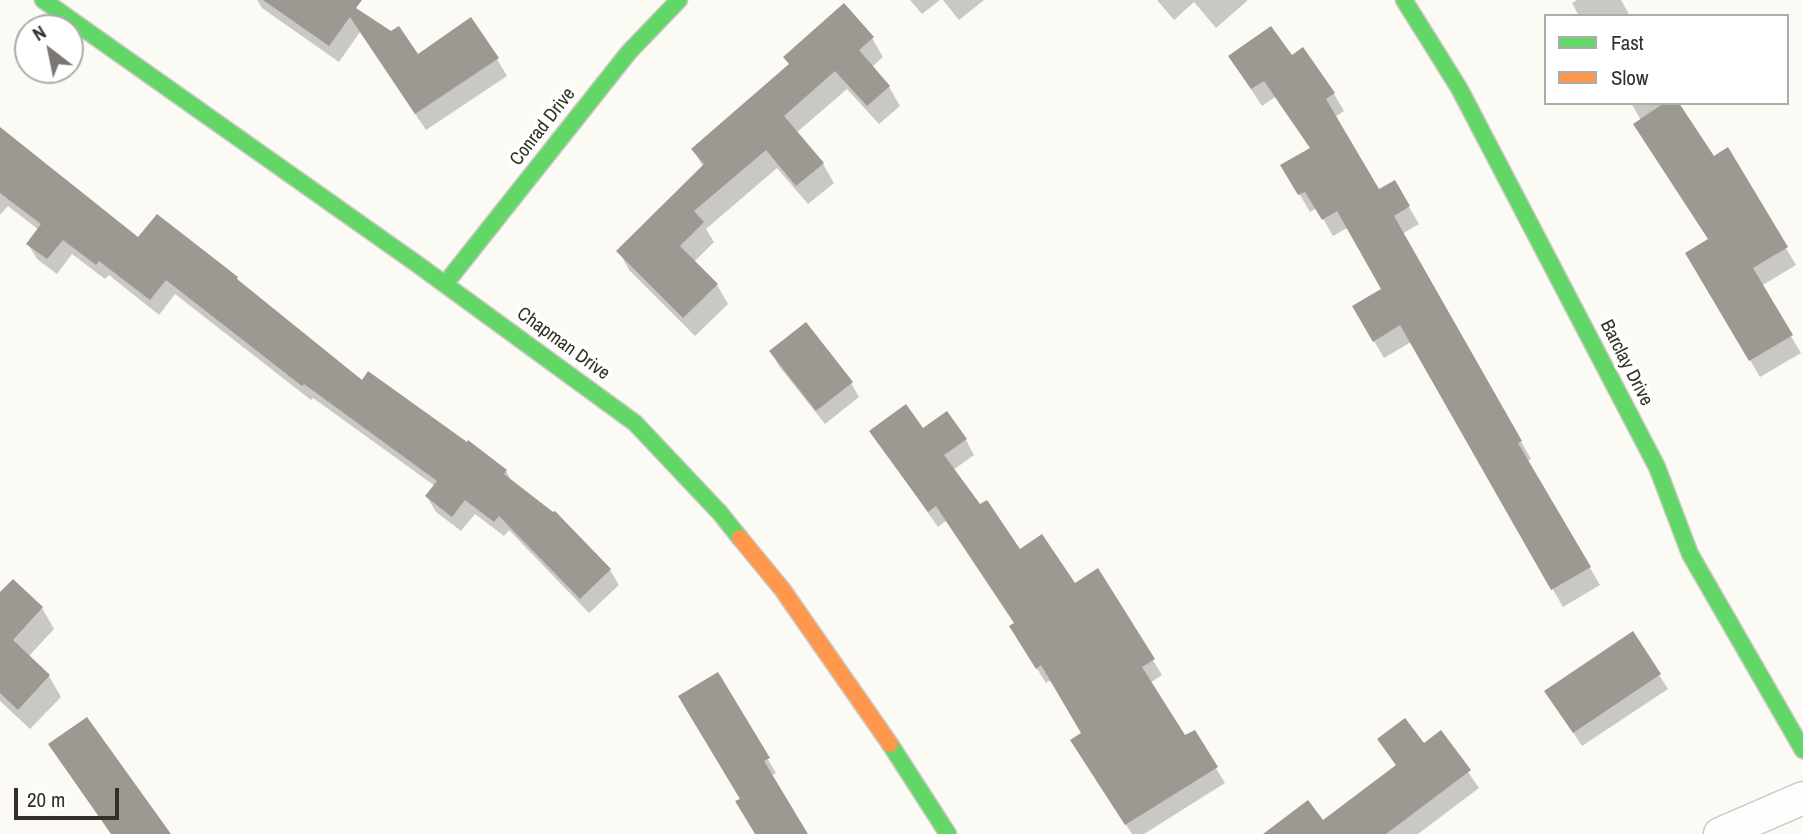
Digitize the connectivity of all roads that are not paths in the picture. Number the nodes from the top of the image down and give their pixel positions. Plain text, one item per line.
1 (43, 0) edge
2 (678, 0) edge
3 (1404, 0) edge
4 (445, 284) junction
5 (1803, 750) edge
6 (1803, 798) edge
7 (948, 834) edge
8 (1720, 834) edge

1 - 4 street, Chapman Drive
2 - 4 street, Conrad Drive
3 - 5 street, Barclay Drive
4 - 7 street, Chapman Drive
6 - 8 street

